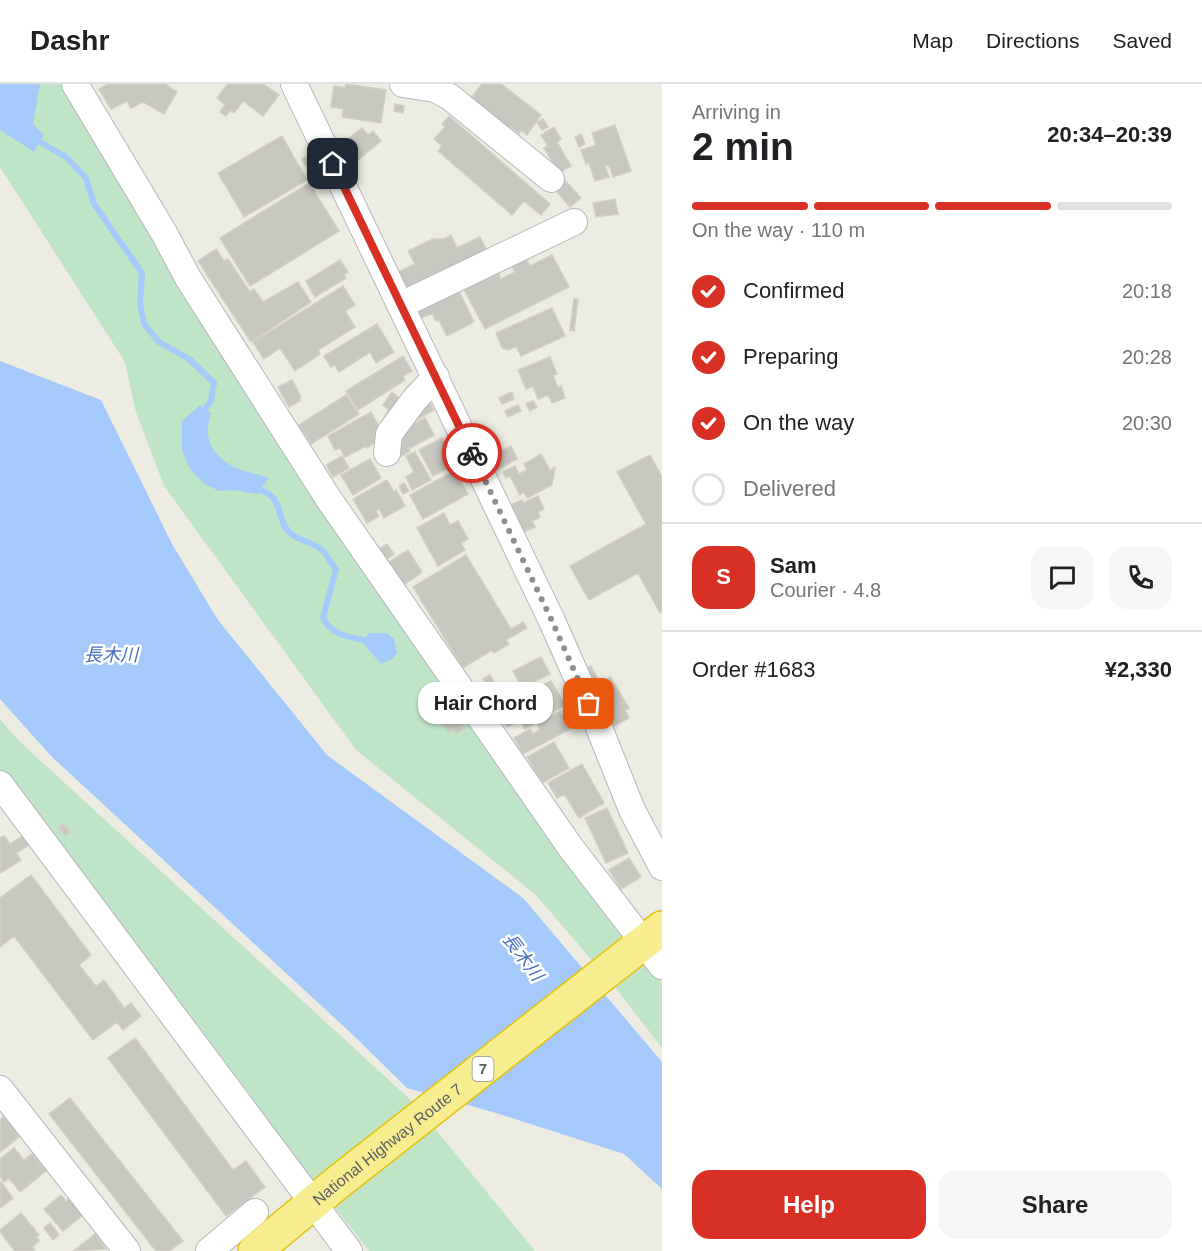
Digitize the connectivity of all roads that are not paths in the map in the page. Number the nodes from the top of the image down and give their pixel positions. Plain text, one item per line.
1 (75, 84) edge
2 (294, 84) edge
3 (403, 84) edge
4 (551, 179) dead end
5 (574, 222) dead end
6 (401, 305) junction
7 (436, 377) junction
8 (387, 453) dead end
9 (0, 784) edge
10 (662, 867) edge
11 (649, 948) edge
12 (3, 1098) edge
13 (312, 1203) junction
14 (255, 1212) dead end
15 (127, 1251) edge
16 (209, 1251) edge
17 (255, 1251) edge
18 (349, 1251) edge

1 - 11 street
2 - 6 street
3 - 4 street
5 - 6 street
6 - 7 street
7 - 8 street
7 - 10 street
9 - 13 street
11 - 13 highway, National Highway Route 7 / 7
12 - 15 street
13 - 17 highway, National Highway Route 7 / 7
13 - 18 street
14 - 16 street

